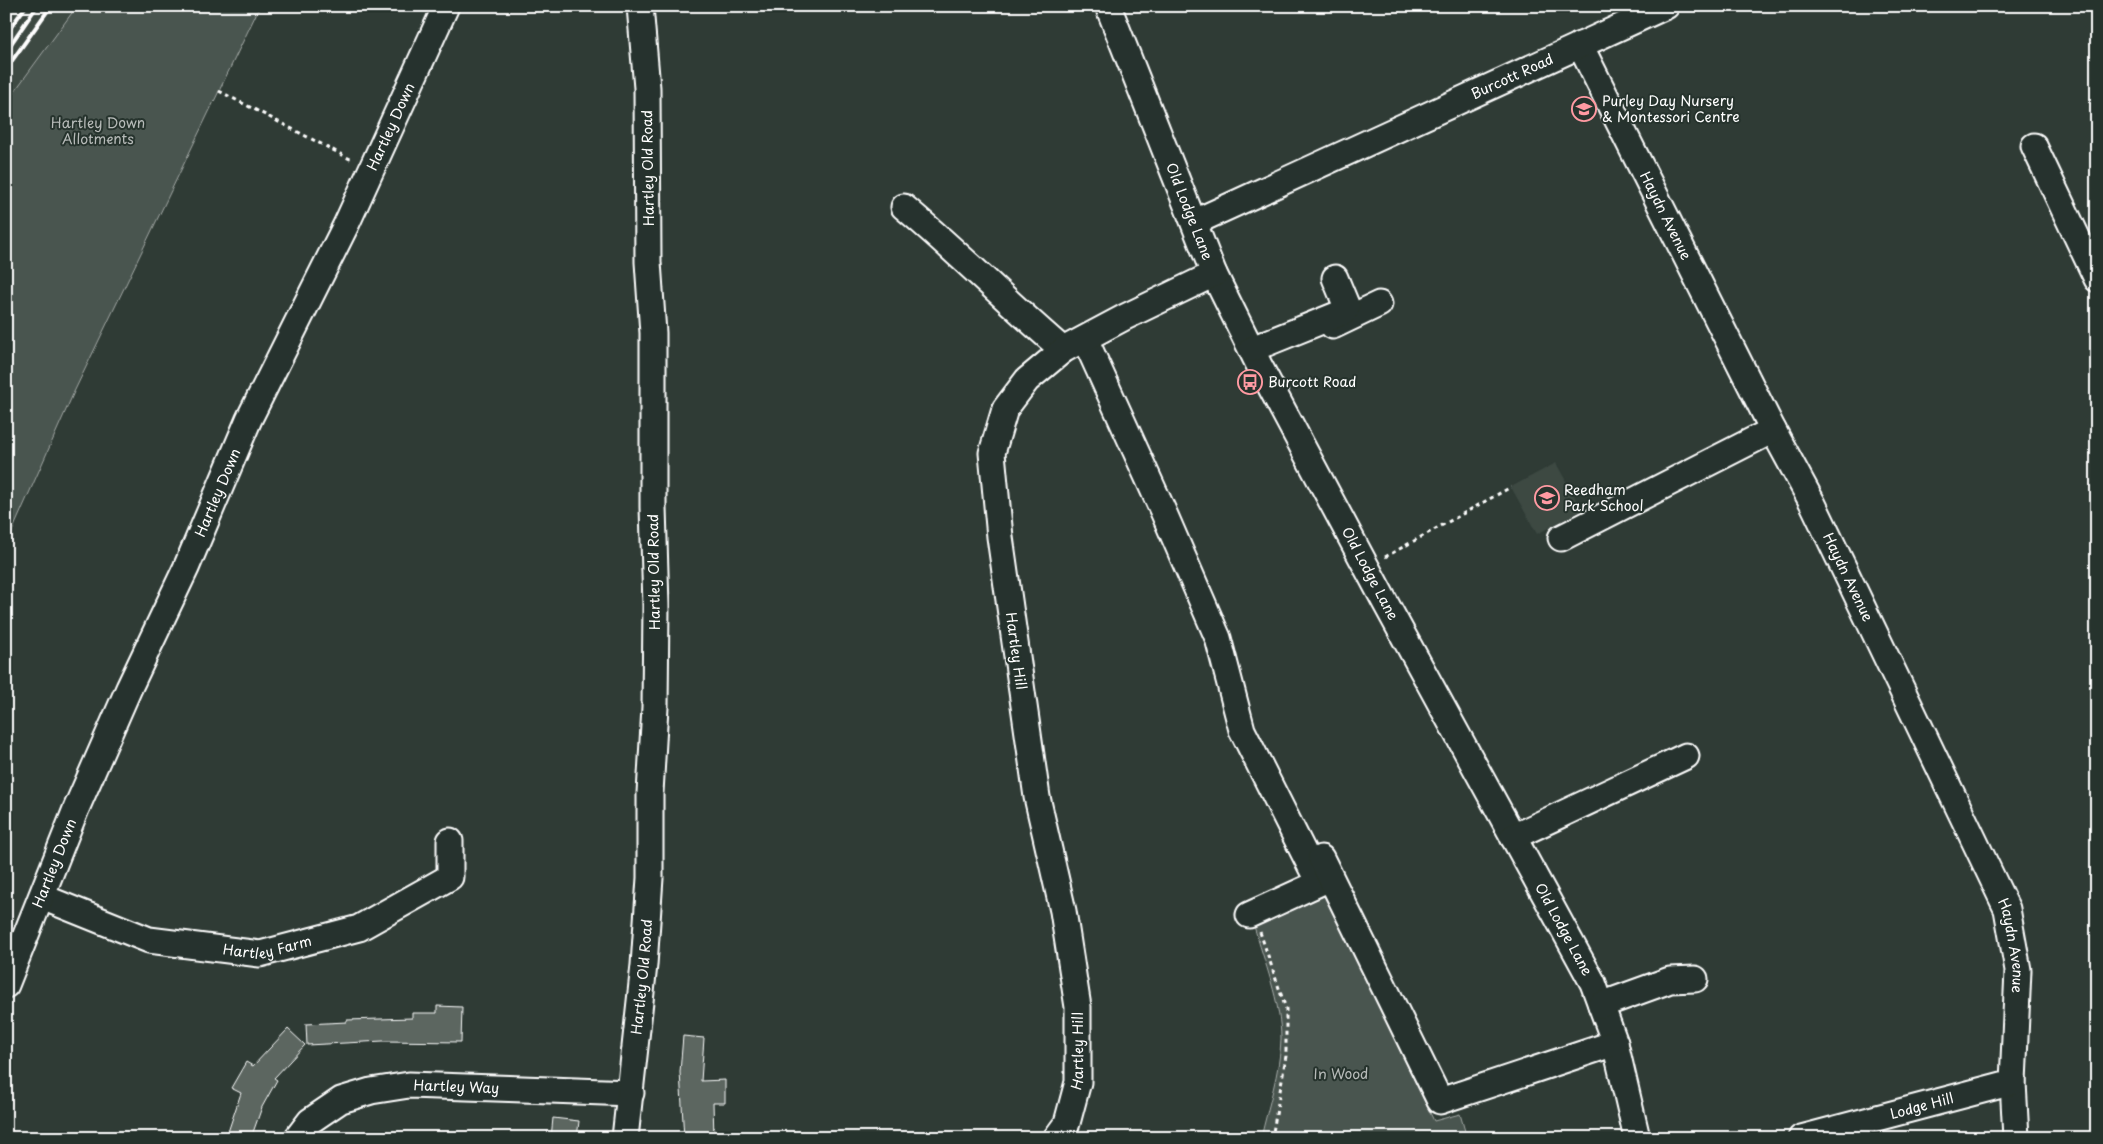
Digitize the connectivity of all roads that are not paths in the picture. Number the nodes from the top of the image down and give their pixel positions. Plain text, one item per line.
1 (446, 6) edge
2 (640, 6) edge
3 (1108, 6) edge
4 (1666, 6) edge
5 (1580, 44) junction
6 (2034, 146) dead end
7 (904, 207) dead end
8 (1195, 222) junction
9 (1214, 274) junction
10 (1335, 278) dead end
11 (2097, 279) edge
12 (1379, 304) dead end
13 (1074, 344) junction
14 (1255, 355) junction
15 (1773, 430) junction
16 (1561, 538) dead end
17 (1686, 756) dead end
18 (1292, 798) dead end
19 (1513, 837) junction
20 (450, 841) dead end
21 (42, 897) junction
22 (1254, 922) road end
23 (1695, 980) dead end
24 (6, 985) edge
25 (1601, 1005) junction
26 (1615, 1043) junction
27 (2013, 1082) junction
28 (631, 1093) junction
29 (297, 1138) edge
30 (625, 1138) edge
31 (1056, 1138) edge
32 (1637, 1138) edge
33 (1801, 1138) edge
34 (2016, 1138) edge

1 - 21 street, Hartley Down
2 - 28 street, Hartley Old Road
3 - 8 street, Old Lodge Lane
4 - 5 street, Burcott Road
5 - 8 street, Burcott Road
5 - 15 street, Haydn Avenue
6 - 11 street
7 - 13 street
8 - 9 street, Old Lodge Lane
9 - 13 street, Hartley Hill
9 - 14 street, Old Lodge Lane
10 - 14 street
12 - 14 street
13 - 22 street
13 - 31 street, Hartley Hill
14 - 19 street, Old Lodge Lane
15 - 16 street
15 - 27 street, Haydn Avenue
17 - 19 street
18 - 26 street
19 - 25 street, Old Lodge Lane
20 - 21 street, Hartley Farm
21 - 24 street, Hartley Down
23 - 25 street
25 - 26 street, Old Lodge Lane
26 - 32 street, Old Lodge Lane
27 - 33 street, Lodge Hill
27 - 34 street, Haydn Avenue
28 - 29 street, Hartley Way
28 - 30 street, Hartley Old Road

